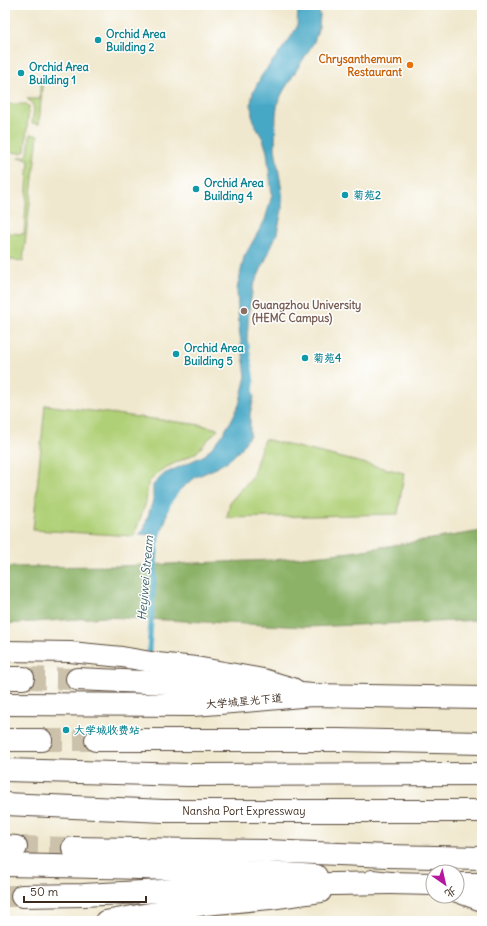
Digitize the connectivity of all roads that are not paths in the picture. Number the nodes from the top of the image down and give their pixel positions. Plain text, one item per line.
1 (5, 651) edge
2 (77, 679) tunnel mouth
3 (312, 695) junction
4 (482, 698) edge
5 (5, 704) edge
6 (5, 740) edge
7 (41, 740) tunnel mouth
8 (96, 740) tunnel mouth
9 (482, 743) edge
10 (5, 770) edge
11 (482, 774) edge
12 (5, 804) edge
13 (482, 811) edge
14 (73, 848) tunnel mouth
15 (9, 853) edge
16 (482, 858) edge
17 (390, 883) junction
18 (425, 884) edge
19 (465, 884) edge
20 (482, 884) edge
21 (465, 894) edge
22 (22, 896) tunnel mouth
23 (482, 900) edge
24 (105, 921) edge

1 - 3 street
2 - 3 main road
3 - 4 main road, 大学城星光下道
3 - 5 main road, 大学城星光下道
6 - 7 main road
8 - 9 main road
10 - 11 main road
12 - 13 main road, Nansha Port Expressway
14 - 16 main road
15 - 17 main road
17 - 18 main road
17 - 22 main road
17 - 24 street
19 - 20 main road
21 - 23 main road

